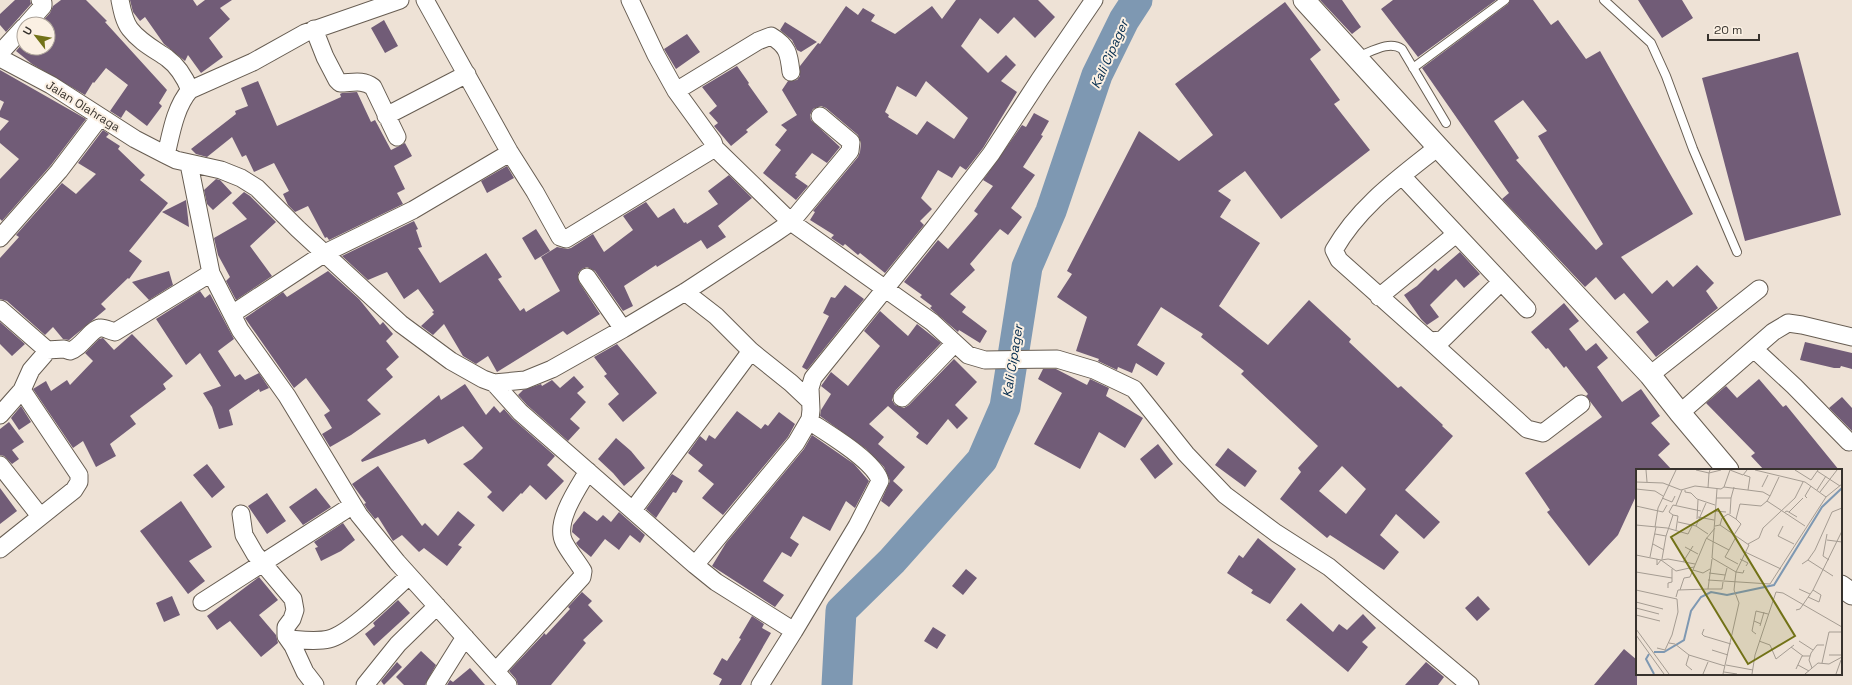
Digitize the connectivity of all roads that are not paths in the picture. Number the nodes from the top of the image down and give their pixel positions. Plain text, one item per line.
1 (40, 0) edge
2 (120, 0) edge
3 (400, 0) edge
4 (425, 0) edge
5 (630, 0) edge
6 (1094, 0) edge
7 (1304, 0) edge
8 (1505, 0) edge
9 (1604, 0) edge
10 (377, 3) edge
11 (34, 16) edge
12 (314, 29) junction
13 (16, 36) edge
14 (0, 53) edge
15 (1356, 57) junction
16 (0, 58) edge
17 (1413, 68) junction
18 (790, 72) dead end
19 (467, 74) junction
20 (190, 90) junction
21 (676, 91) junction
22 (386, 116) junction
23 (820, 116) dead end
24 (100, 117) junction
25 (1446, 123) dead end
26 (397, 137) dead end
27 (1438, 147) junction
28 (715, 148) junction
29 (509, 152) junction
30 (166, 155) junction
31 (189, 164) junction
32 (1402, 176) junction
33 (791, 222) junction
34 (1456, 234) junction
35 (0, 238) edge
36 (1737, 252) dead end
37 (325, 253) junction
38 (211, 273) junction
39 (587, 277) dead end
40 (1501, 282) junction
41 (884, 289) junction
42 (1759, 289) dead end
43 (685, 292) junction
44 (1379, 297) junction
45 (0, 309) edge
46 (1527, 309) dead end
47 (232, 314) junction
48 (623, 329) junction
49 (1852, 337) edge
50 (1430, 341) junction
51 (955, 343) junction
52 (1754, 349) junction
53 (46, 350) junction
54 (750, 352) junction
55 (1650, 375) junction
56 (494, 383) junction
57 (22, 390) junction
58 (902, 398) dead end
59 (810, 400) junction
60 (1581, 404) dead end
61 (1680, 413) junction
62 (0, 416) edge
63 (809, 421) junction
64 (1848, 442) dead end
65 (0, 465) edge
66 (1727, 469) edge
67 (588, 471) junction
68 (353, 505) junction
69 (633, 510) junction
70 (241, 514) dead end
71 (40, 516) junction
72 (0, 549) edge
73 (263, 563) junction
74 (694, 565) junction
75 (409, 576) junction
76 (1842, 587) edge
77 (1852, 594) edge
78 (202, 602) dead end
79 (438, 606) junction
80 (794, 631) junction
81 (465, 637) junction
82 (289, 639) junction
83 (496, 671) junction
84 (315, 685) edge
85 (365, 685) edge
86 (435, 685) edge
87 (508, 685) edge
88 (760, 685) edge
89 (1470, 685) edge

1 - 11 street
2 - 20 street
3 - 10 street
4 - 19 street
5 - 21 street
6 - 41 street
7 - 15 street
8 - 17 lane
9 - 36 lane
10 - 12 street
12 - 20 street
12 - 22 street
13 - 14 street
15 - 17 lane
15 - 27 street
16 - 24 street, Jalan Olahraga
17 - 25 lane
18 - 21 street
19 - 22 street
19 - 29 street
20 - 30 street
21 - 28 street
22 - 26 street
23 - 33 street
24 - 30 street, Jalan Olahraga
24 - 35 street
27 - 32 street
27 - 55 street
28 - 29 street
28 - 33 street
29 - 37 street
30 - 31 street, Jalan Olahraga
31 - 37 street, Jalan Olahraga
31 - 38 street
32 - 34 street
32 - 44 street
33 - 41 street
33 - 43 street
34 - 40 street
34 - 44 street
37 - 47 street
37 - 56 street, Jalan Olahraga
38 - 47 street
38 - 53 street
39 - 48 street
40 - 46 street
40 - 50 street
41 - 51 street
41 - 59 street
42 - 55 street
43 - 48 street
43 - 54 street
44 - 50 street
45 - 53 street
47 - 68 street
48 - 56 street
49 - 52 street
50 - 60 street
51 - 58 street
51 - 89 street
52 - 61 street
52 - 64 street
53 - 57 street
54 - 59 street
54 - 69 street
55 - 61 street
56 - 67 street
57 - 62 street
57 - 71 street
59 - 63 street
61 - 66 street
63 - 74 street
63 - 80 street
65 - 71 street
67 - 69 street
67 - 83 street
68 - 73 street
68 - 75 street
69 - 74 street
70 - 73 street
71 - 72 street
73 - 78 street
73 - 82 street
74 - 80 street
75 - 79 street
75 - 82 street
76 - 77 street
79 - 81 street
79 - 85 street
80 - 88 street
81 - 83 street
81 - 86 street
82 - 84 street
83 - 87 street

